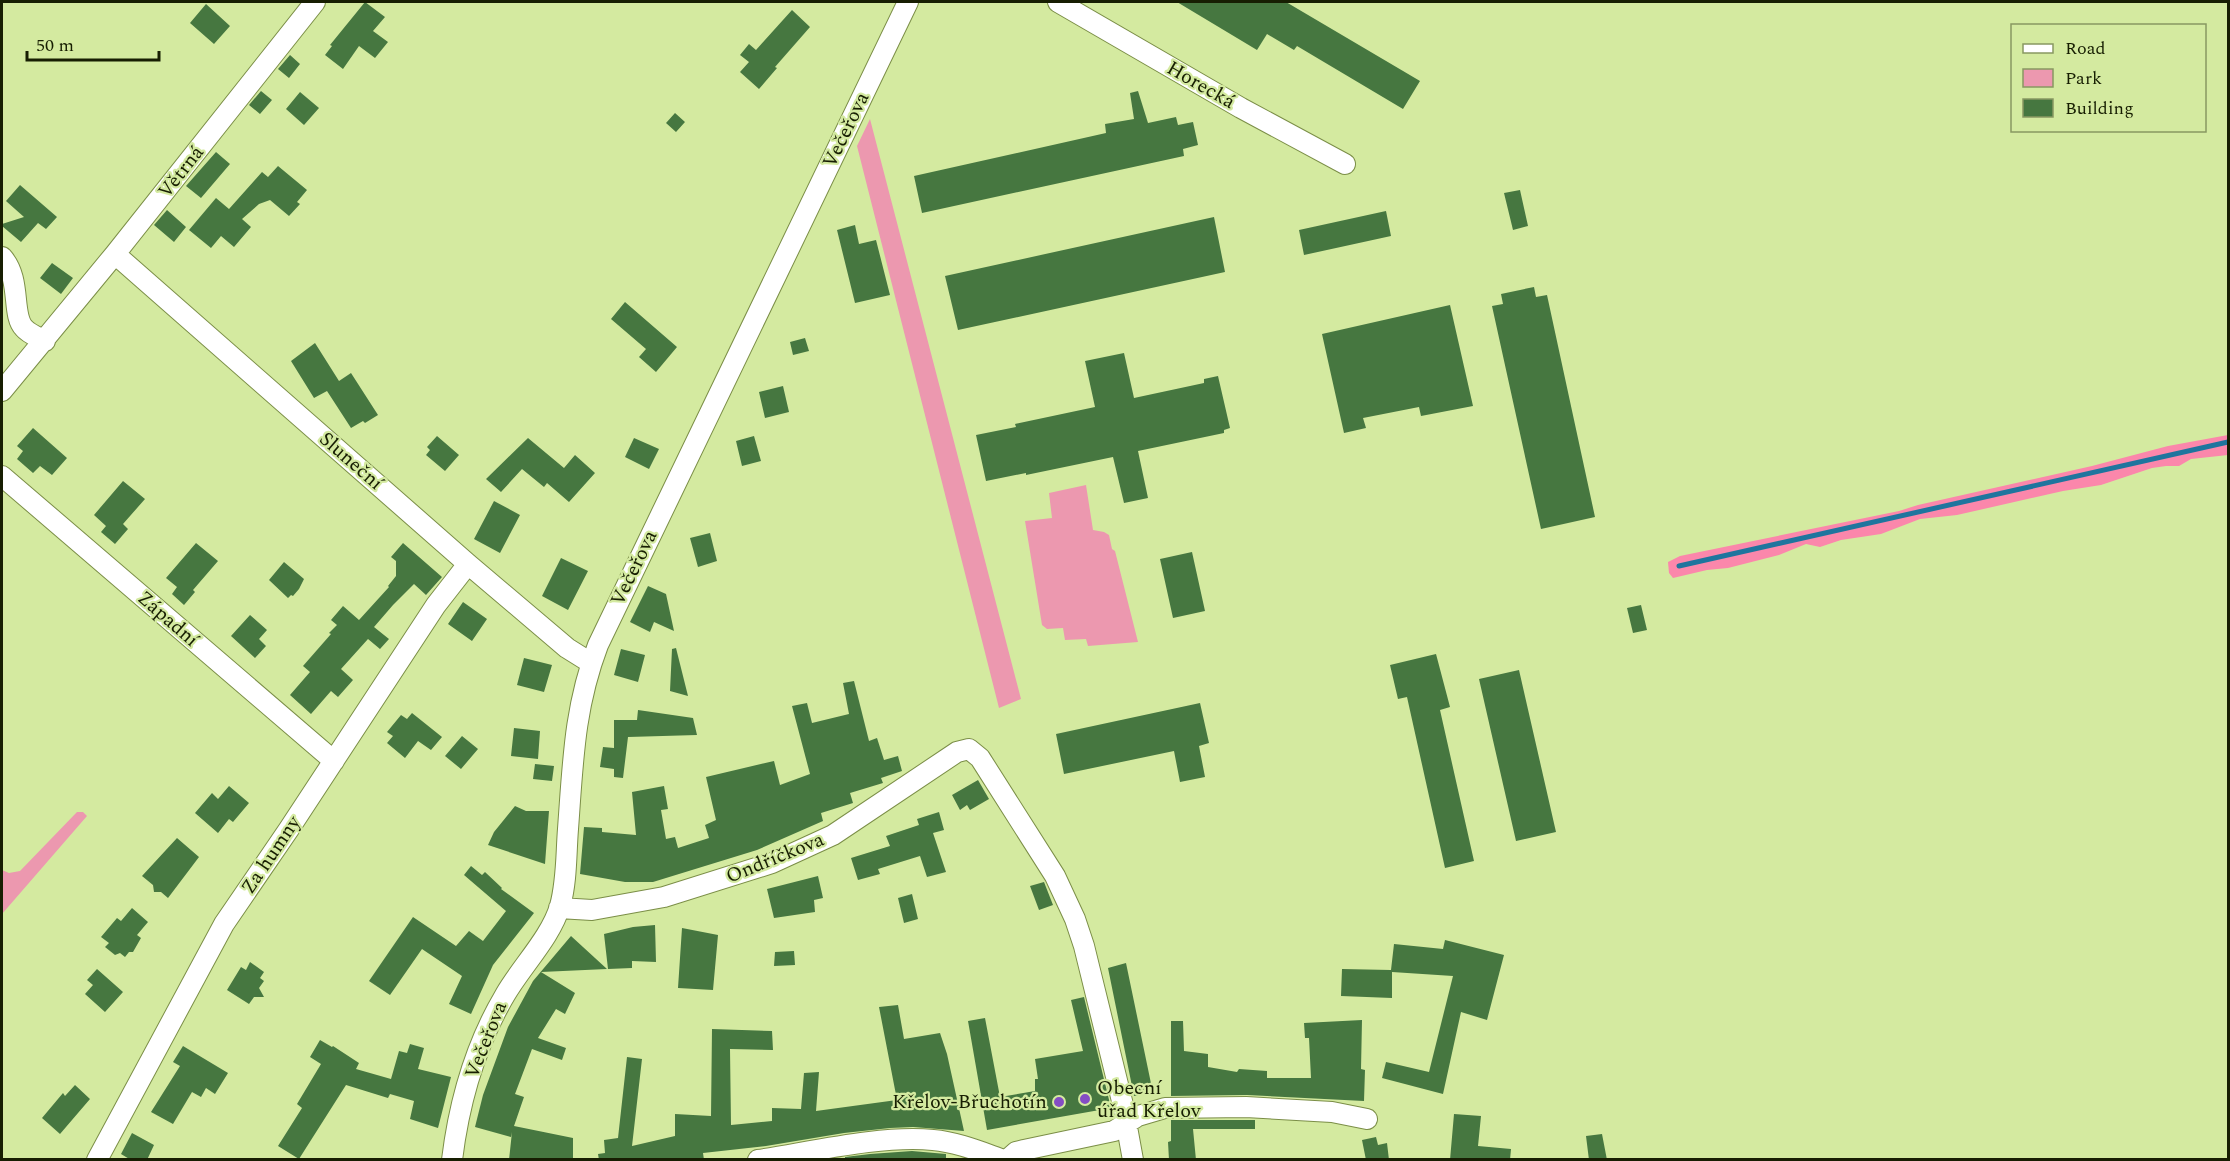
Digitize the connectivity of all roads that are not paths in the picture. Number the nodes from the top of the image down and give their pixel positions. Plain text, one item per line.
1 (315, 2) edge
2 (908, 2) edge
3 (1058, 2) edge
4 (1345, 164) dead end
5 (115, 254) junction
6 (2, 257) edge
7 (45, 341) junction
8 (2, 391) edge
9 (2, 476) edge
10 (468, 564) junction
11 (591, 663) junction
12 (334, 761) junction
13 (560, 908) junction
14 (1367, 1119) dead end
15 (1127, 1122) junction
16 (97, 1160) edge
17 (452, 1160) edge
18 (758, 1160) edge
19 (1006, 1160) edge
20 (1133, 1160) edge

1 - 5 street, Větrná
2 - 11 street, Večeřova
3 - 4 street, Horecká
5 - 7 street, Větrná
5 - 10 street, Sluneční
6 - 7 street
7 - 8 street
9 - 12 street, Západní
10 - 11 street, Sluneční
10 - 12 street, Za humny
11 - 13 street, Večeřova
12 - 16 street, Za humny
13 - 15 street, Ondříčkova
13 - 17 street, Večeřova
14 - 15 street
15 - 19 street
15 - 20 street
18 - 19 street

